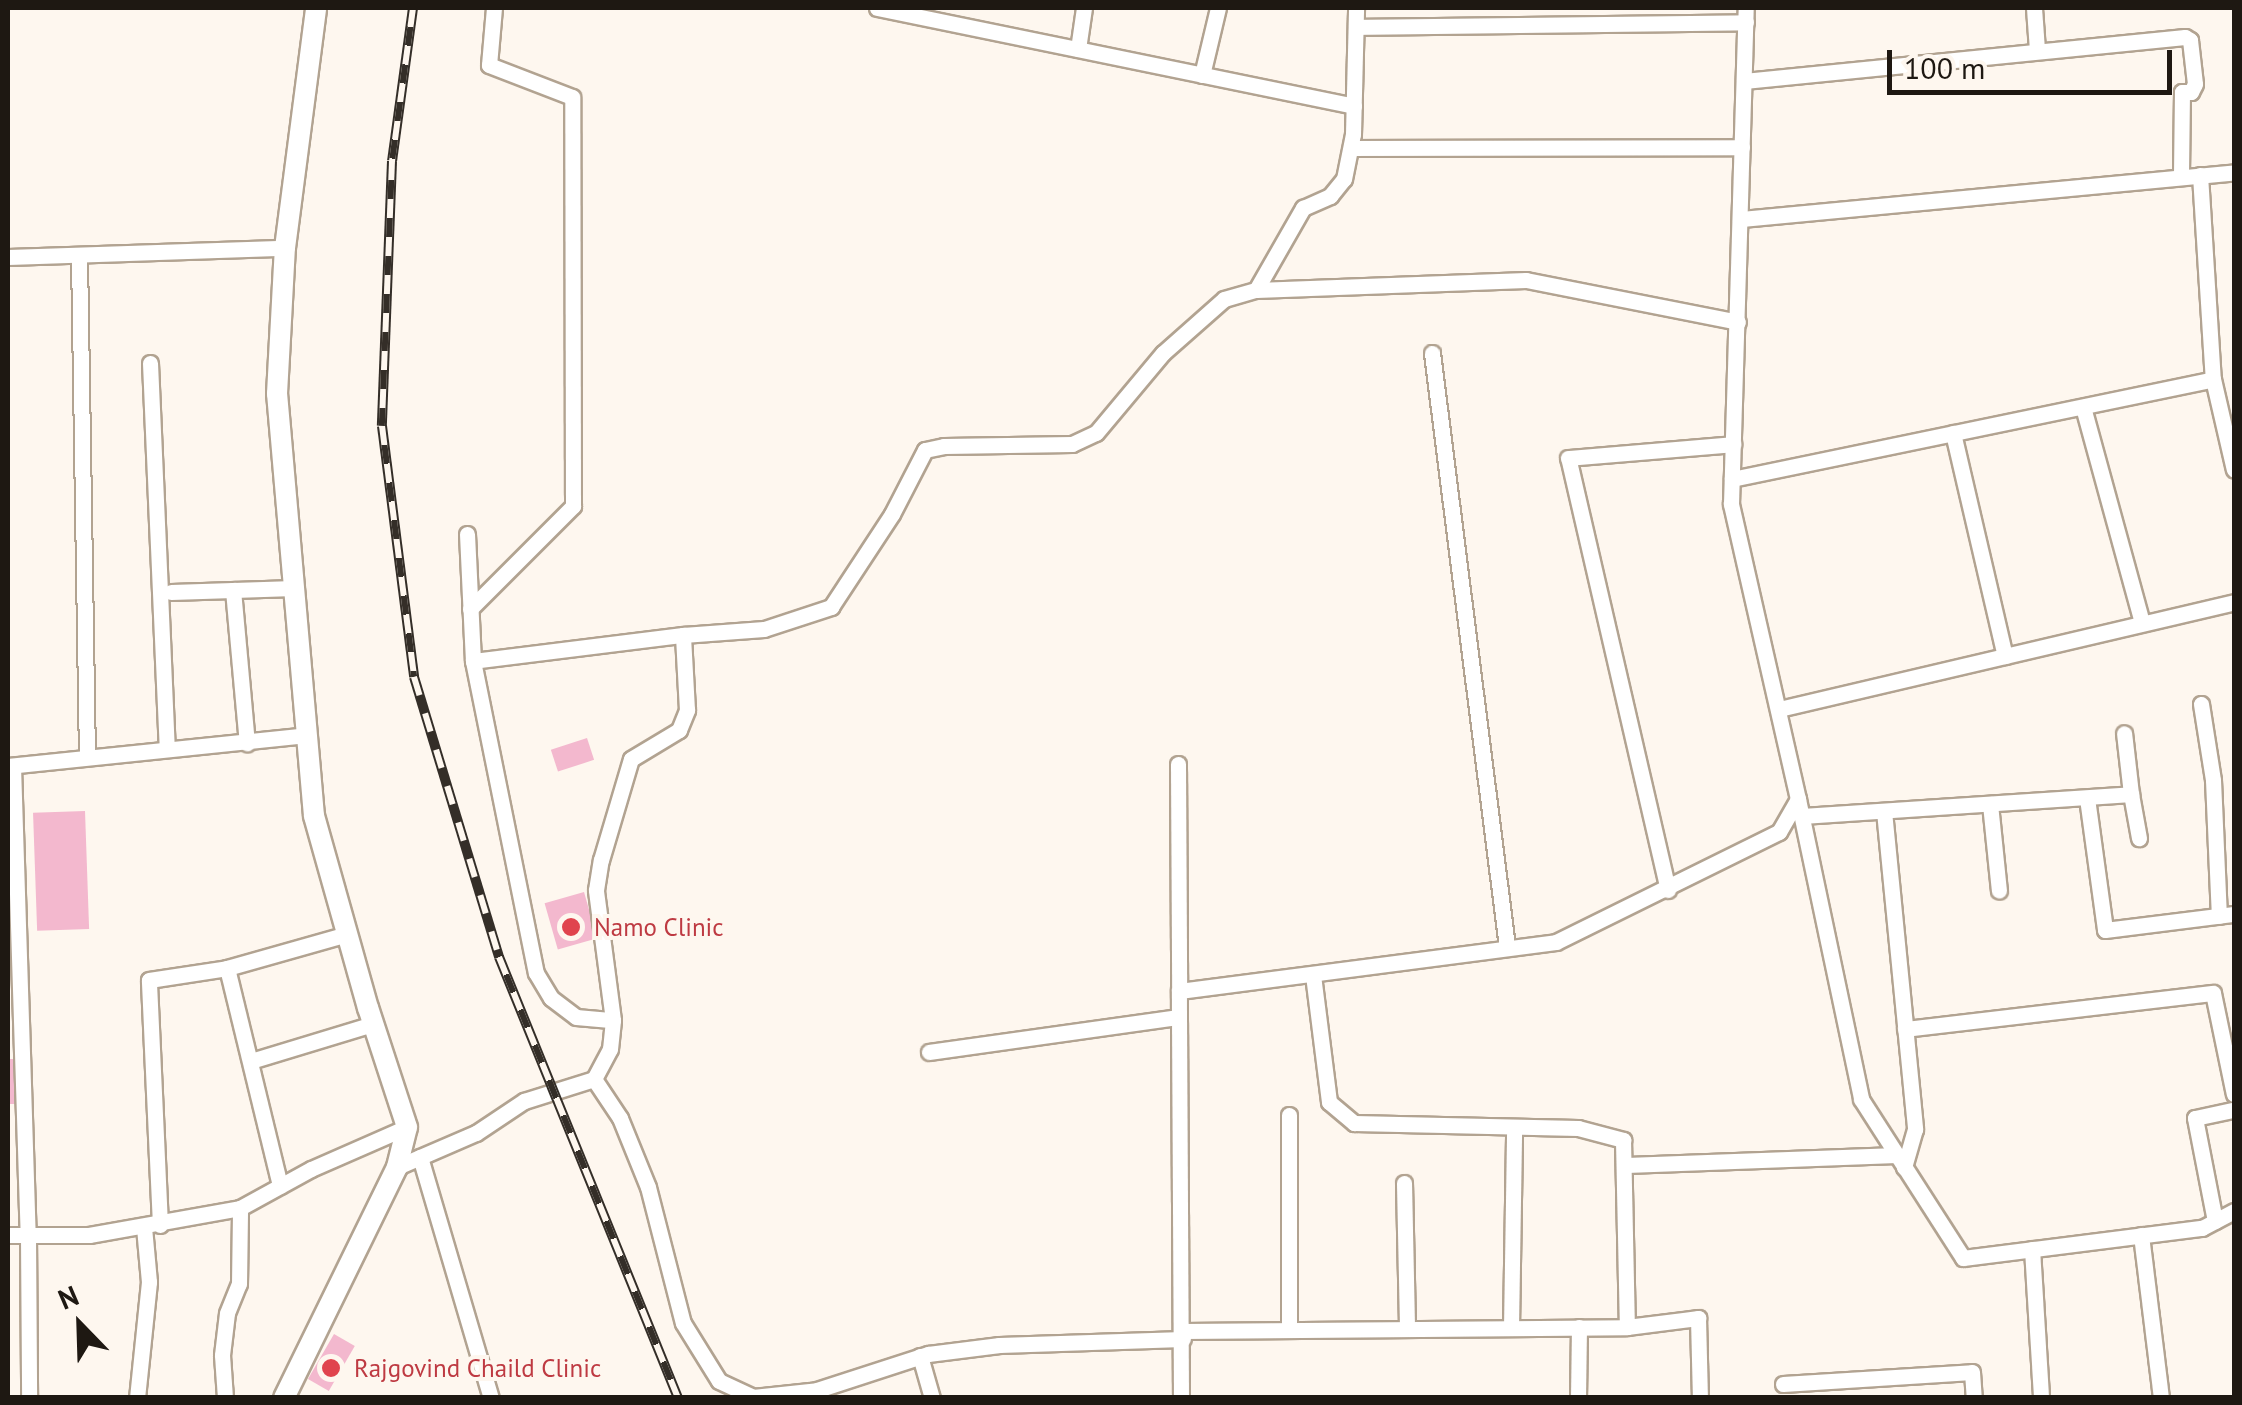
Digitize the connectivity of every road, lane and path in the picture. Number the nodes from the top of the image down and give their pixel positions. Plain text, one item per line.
1 (316, 8) edge
2 (494, 8) edge
3 (878, 8) edge
4 (1084, 8) edge
5 (1218, 8) edge
6 (1356, 8) edge
7 (2034, 8) edge
8 (950, 15) edge
9 (1746, 15) edge
10 (1356, 26) junction
11 (1078, 49) junction
12 (2037, 50) junction
13 (1202, 74) junction
14 (1744, 81) junction
15 (2164, 92) dead end
16 (2182, 92) junction
17 (1354, 106) junction
18 (1742, 147) junction
19 (1351, 148) junction
20 (2234, 172) edge
21 (2200, 175) junction
22 (2180, 177) junction
23 (1741, 219) junction
24 (285, 248) junction
25 (79, 255) junction
26 (8, 257) edge
27 (1256, 290) junction
28 (1738, 322) junction
29 (1432, 353) dead end
30 (150, 363) dead end
31 (2213, 378) junction
32 (2083, 407) junction
33 (1953, 434) junction
34 (1733, 444) junction
35 (2234, 470) edge
36 (1732, 478) junction
37 (466, 534) dead end
38 (294, 588) junction
39 (234, 590) junction
40 (170, 592) dead end
41 (2234, 602) edge
42 (470, 609) junction
43 (2142, 624) junction
44 (683, 635) junction
45 (2004, 656) junction
46 (473, 661) junction
47 (2201, 704) dead end
48 (1779, 708) junction
49 (2124, 733) dead end
50 (306, 735) junction
51 (247, 743) junction
52 (167, 749) junction
53 (87, 756) junction
54 (1178, 764) dead end
55 (10, 766) edge
56 (2131, 794) junction
57 (1798, 798) junction
58 (2087, 798) junction
59 (1990, 804) junction
60 (1884, 811) junction
61 (1802, 816) junction
62 (2138, 838) dead end
63 (1668, 890) junction
64 (1999, 891) dead end
65 (2227, 915) edge
66 (347, 934) junction
67 (1508, 947) junction
68 (227, 968) junction
69 (1313, 974) junction
70 (1179, 991) junction
71 (1179, 1017) junction
72 (612, 1020) junction
73 (373, 1024) junction
74 (1906, 1029) junction
75 (929, 1052) dead end
76 (251, 1061) junction
77 (594, 1079) junction
78 (2234, 1094) edge
79 (2234, 1110) edge
80 (1289, 1114) dead end
81 (407, 1127) junction
82 (1514, 1127) junction
83 (420, 1158) junction
84 (1900, 1161) junction
85 (1626, 1165) junction
86 (398, 1167) junction
87 (1404, 1183) dead end
88 (280, 1186) junction
89 (240, 1208) junction
90 (2234, 1211) edge
91 (2215, 1221) junction
92 (152, 1226) junction
93 (8, 1235) edge
94 (2141, 1235) junction
95 (28, 1236) junction
96 (2032, 1249) junction
97 (1579, 1327) junction
98 (1626, 1327) junction
99 (1510, 1328) junction
100 (1407, 1329) junction
101 (1289, 1330) junction
102 (1183, 1335) junction
103 (8, 1337) edge
104 (27, 1338) junction
105 (920, 1356) junction
106 (1782, 1384) dead end
107 (28, 1398) edge
108 (137, 1398) edge
109 (225, 1398) edge
110 (284, 1398) edge
111 (490, 1398) edge
112 (932, 1398) edge
113 (1181, 1398) edge
114 (1578, 1398) edge
115 (1700, 1398) edge
116 (1974, 1398) edge
117 (2040, 1398) edge
118 (2161, 1398) edge

1 - 24 street
2 - 42 street
3 - 8 street
4 - 11 street
5 - 13 street
6 - 10 street
7 - 12 street
8 - 11 street
9 - 10 street
9 - 14 street
10 - 17 street
11 - 13 street
12 - 14 street
12 - 16 street
13 - 17 street
14 - 18 street
15 - 16 street
16 - 22 street
17 - 19 street
18 - 19 street
18 - 23 street
19 - 27 street
20 - 21 street
21 - 22 street
21 - 31 street
22 - 23 street
23 - 28 street
24 - 25 street
24 - 38 street
25 - 26 street
25 - 53 street
27 - 28 street
27 - 44 street
28 - 34 street
29 - 67 street
30 - 52 street
31 - 32 street
31 - 35 street
32 - 33 street
32 - 43 street
33 - 36 street
33 - 45 street
34 - 36 street
34 - 63 street
36 - 48 street
37 - 42 street
38 - 39 street
38 - 50 street
39 - 40 street
39 - 51 street
41 - 43 street
42 - 46 street
43 - 45 street
44 - 46 street
44 - 72 street
45 - 48 street
46 - 72 street
47 - 65 street
48 - 57 street
49 - 56 street
50 - 51 street
50 - 66 street
51 - 52 street
52 - 53 street
53 - 55 street
54 - 70 street
55 - 95 street
56 - 58 street
56 - 62 street
57 - 61 street
57 - 63 street
58 - 59 street
58 - 65 street
59 - 60 street
59 - 64 street
60 - 61 street
60 - 74 street
61 - 84 street
63 - 67 street
66 - 68 street
66 - 73 street
67 - 69 street
68 - 76 street
68 - 92 street
69 - 70 street
69 - 82 street
70 - 71 street
71 - 75 street
71 - 102 street
72 - 77 street
73 - 76 street
73 - 81 street
74 - 78 street
74 - 84 street
76 - 88 street
77 - 83 street
77 - 105 street
79 - 91 street
80 - 101 street
81 - 86 street
81 - 88 street
82 - 85 street
82 - 99 street
83 - 86 street
83 - 111 street
84 - 85 street
84 - 96 street
85 - 98 street
86 - 110 street
87 - 100 street
88 - 89 street
89 - 92 street
89 - 109 street
90 - 91 street
91 - 94 street
92 - 95 street
92 - 108 street
93 - 95 street
94 - 96 street
94 - 118 street
95 - 104 street
96 - 117 street
97 - 98 street
97 - 99 street
97 - 114 street
98 - 115 street
99 - 100 street
100 - 101 street
101 - 102 street
102 - 105 street
102 - 113 street
103 - 104 street
104 - 107 street
105 - 112 street
106 - 116 street

